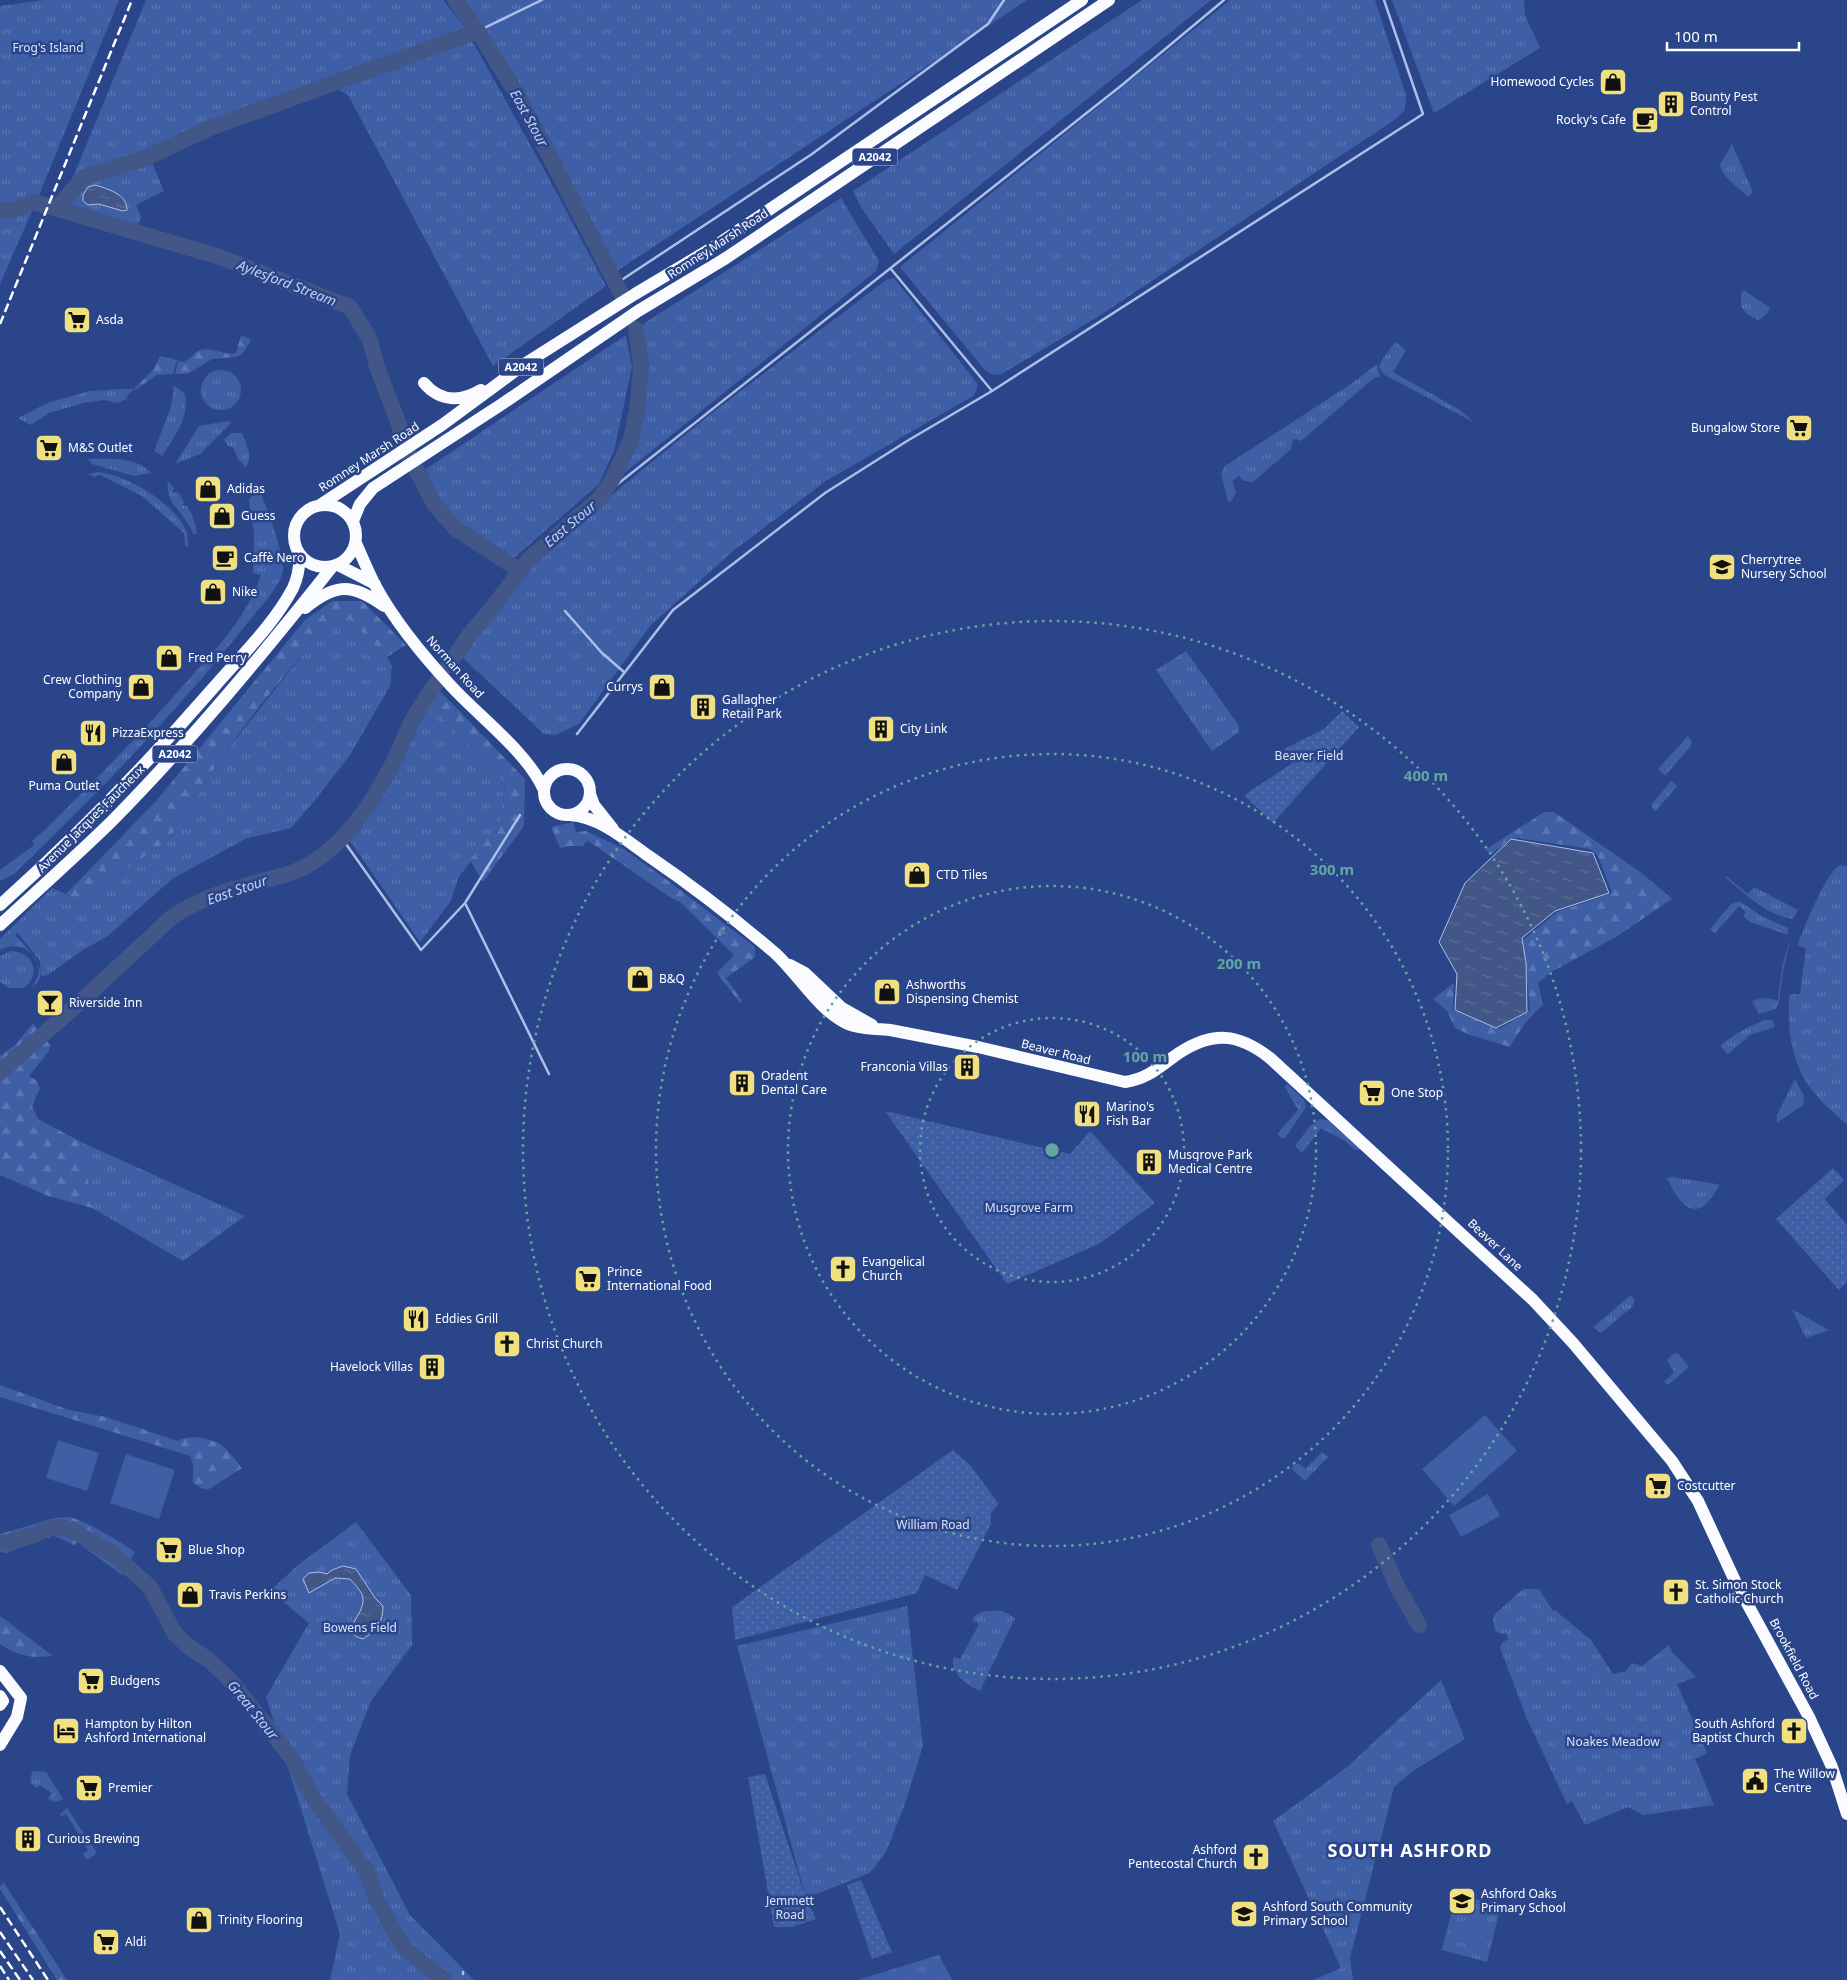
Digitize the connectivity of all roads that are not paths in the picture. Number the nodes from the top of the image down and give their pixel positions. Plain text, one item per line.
1 (1082, 0) edge
2 (1109, 0) edge
3 (526, 363) junction
4 (424, 383) dead end
5 (320, 505) junction
6 (353, 521) junction
7 (356, 543) junction
8 (299, 554) junction
9 (335, 566) junction
10 (375, 584) junction
11 (390, 611) junction
12 (290, 620) junction
13 (524, 759) junction
14 (562, 769) junction
15 (544, 790) junction
16 (590, 794) junction
17 (570, 815) junction
18 (618, 834) junction
19 (0, 905) edge
20 (0, 925) edge
21 (1219, 1036) joint
22 (1707, 1522) joint
23 (0, 1671) edge
24 (0, 1745) edge
25 (1847, 1814) edge

1 - 3 main road, Romney Marsh Road / A2042
2 - 6 main road, Romney Marsh Road / A2042
3 - 4 main road
3 - 5 main road, Romney Marsh Road / A2042
5 - 6 main road
5 - 8 main road
6 - 7 main road
7 - 9 main road
7 - 10 main road, Norman Road
8 - 9 main road
8 - 19 main road, Avenue Jacques Faucheux / A2042
9 - 10 main road
9 - 12 main road, Avenue Jacques Faucheux / A2042
10 - 11 main road, Norman Road
11 - 12 main road
11 - 13 main road, Norman Road
12 - 20 main road, Avenue Jacques Faucheux / A2042
13 - 14 main road, Norman Road
13 - 15 main road, Norman Road
14 - 15 main road
14 - 16 main road
15 - 17 main road
16 - 17 main road
16 - 18 main road
17 - 18 main road
18 - 21 main road, Beaver Road
21 - 22 main road, Beaver Lane
22 - 25 main road, Brookfield Road
23 - 24 main road

